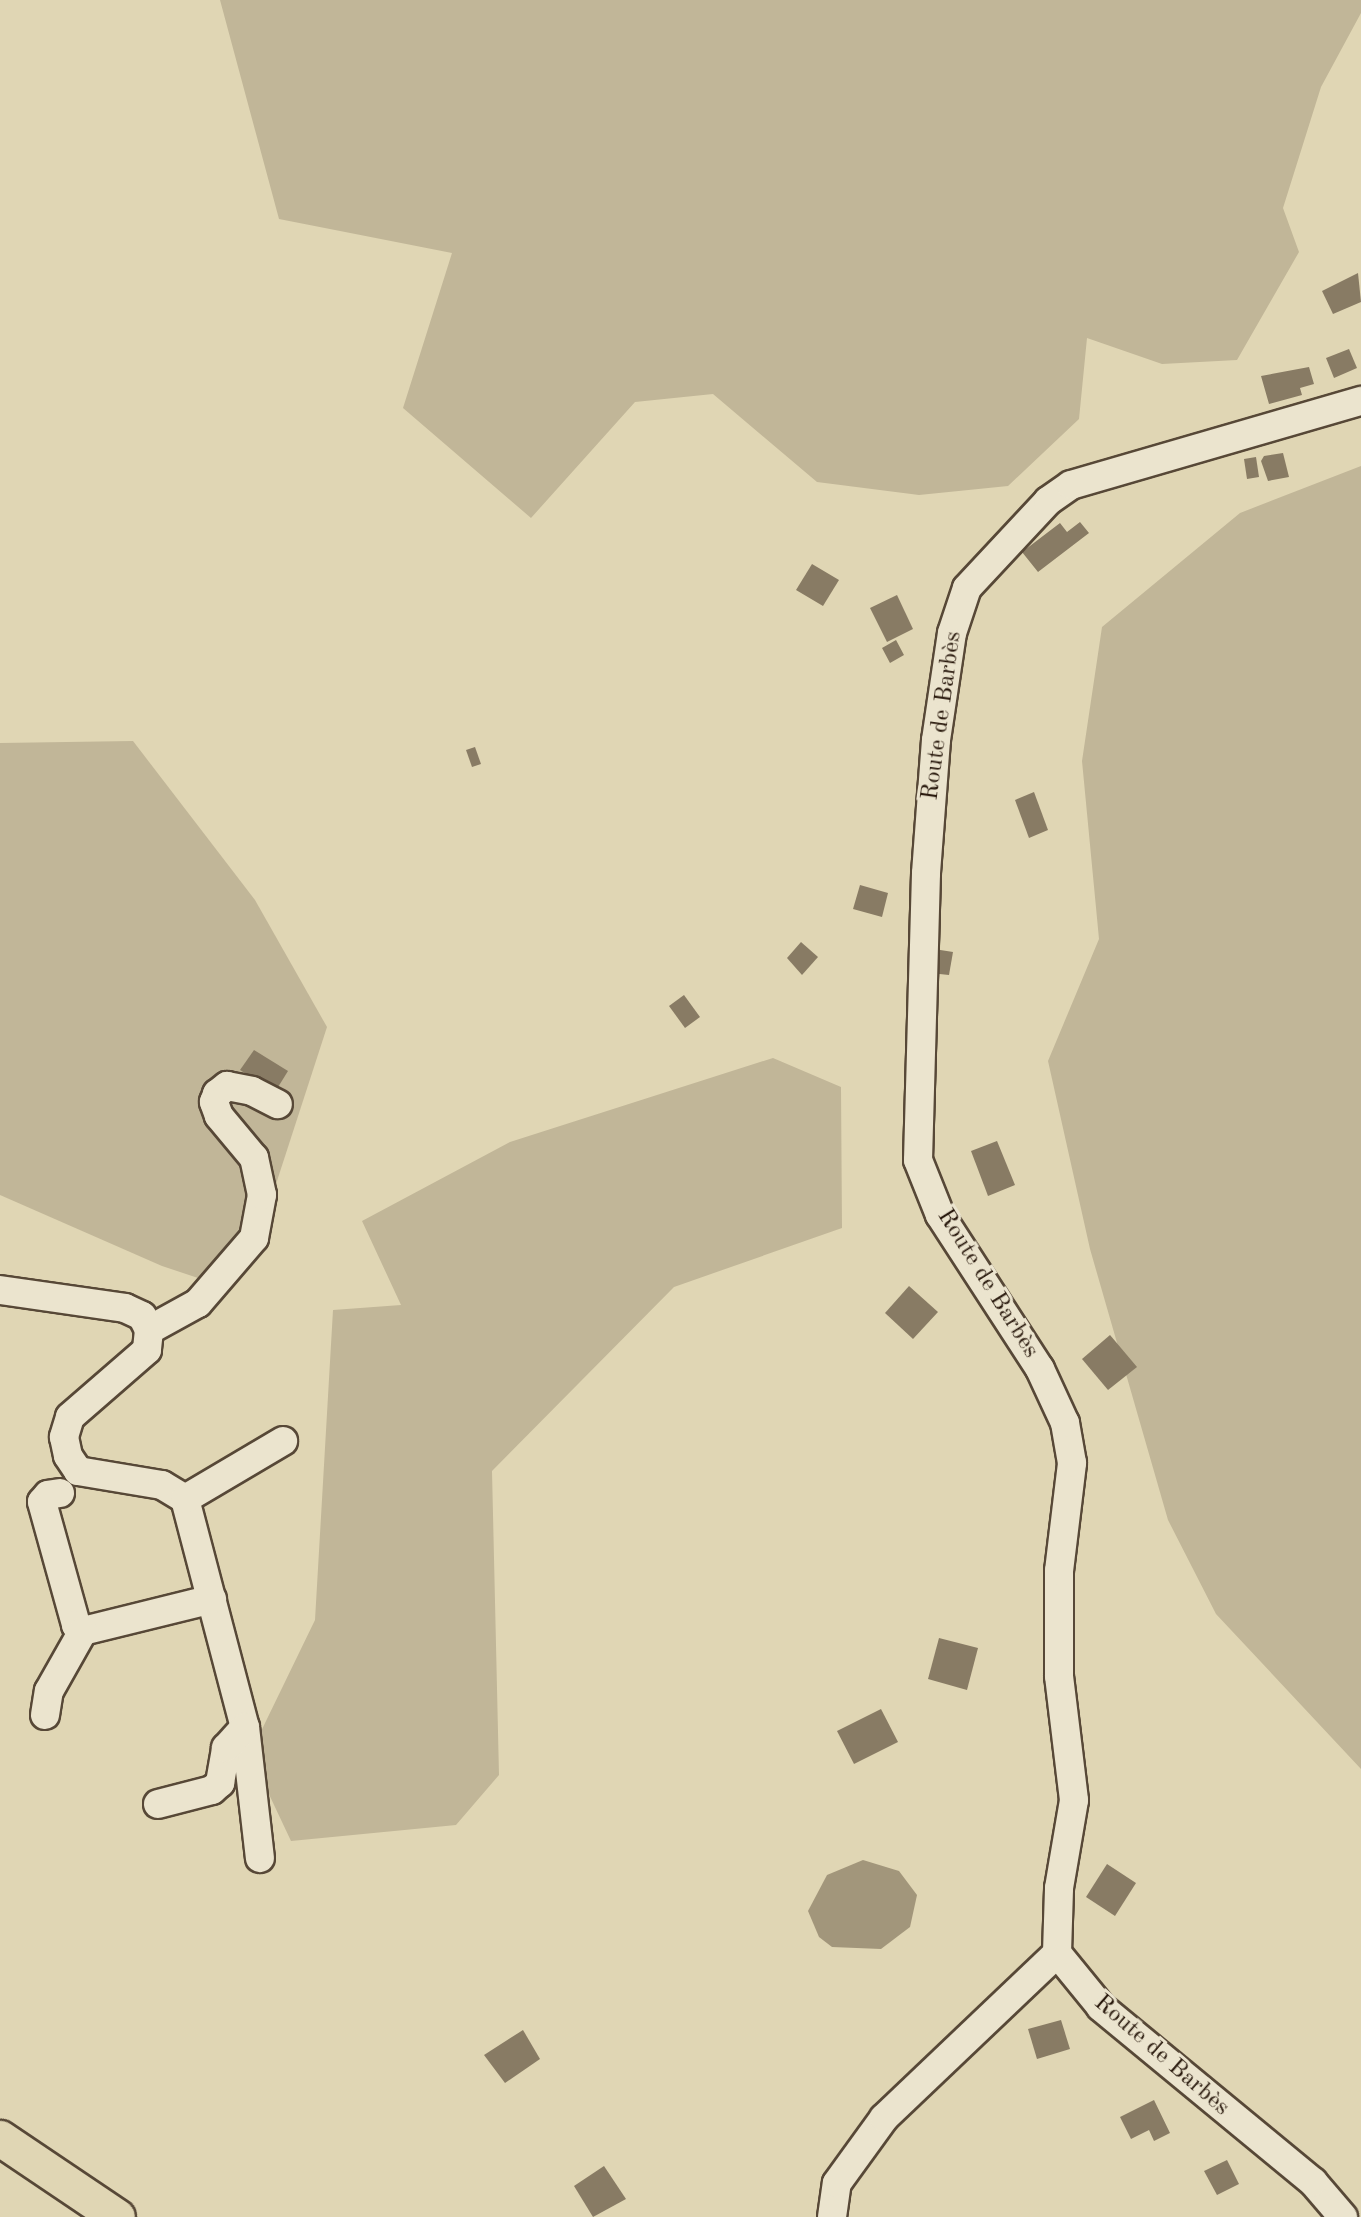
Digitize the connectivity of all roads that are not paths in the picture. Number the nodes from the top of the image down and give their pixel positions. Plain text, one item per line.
1 (1361, 401) edge
2 (278, 1104) dead end
3 (0, 1290) edge
4 (149, 1330) junction
5 (283, 1441) dead end
6 (60, 1493) dead end
7 (185, 1499) junction
8 (212, 1599) junction
9 (83, 1631) junction
10 (45, 1715) dead end
11 (245, 1727) junction
12 (158, 1804) dead end
13 (260, 1858) dead end
14 (1057, 1953) junction
15 (0, 2138) edge
16 (117, 2217) edge
17 (832, 2217) edge
18 (1342, 2217) edge

1 - 14 street, Route de Barbès
2 - 4 street
3 - 4 street
4 - 7 street
5 - 7 street
6 - 9 street
7 - 8 street
8 - 9 street
8 - 11 street
9 - 10 street
11 - 12 street
11 - 13 street
14 - 17 street
14 - 18 street, Route de Barbès
15 - 16 main road

